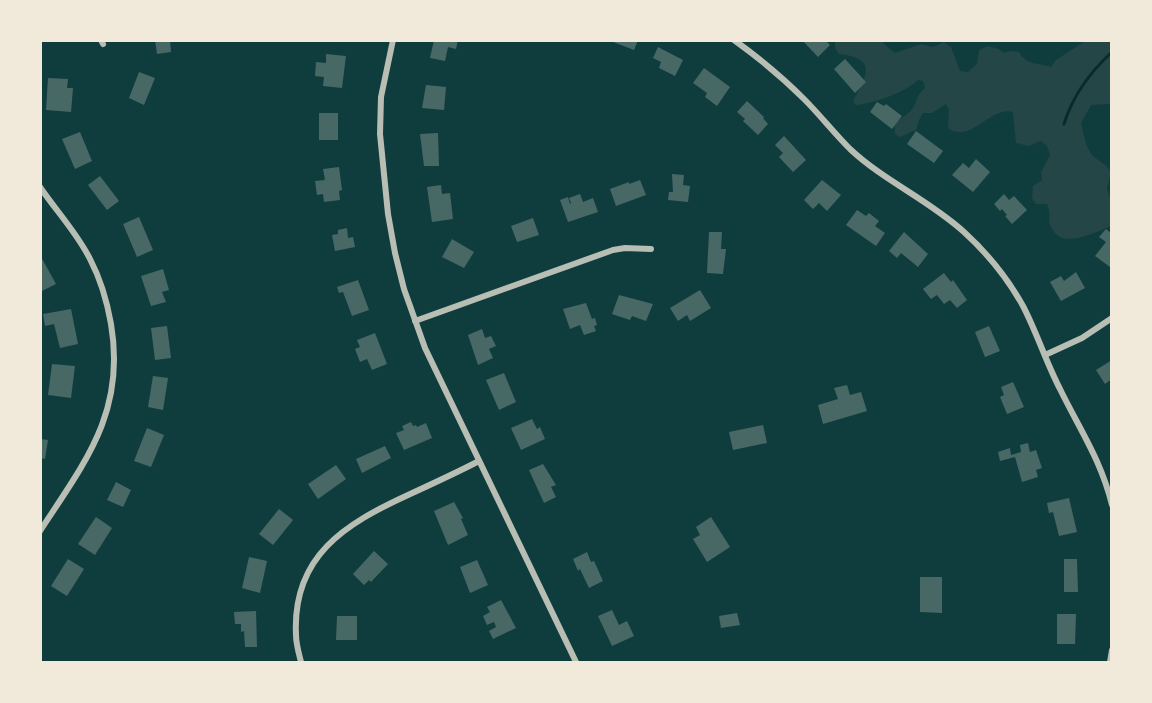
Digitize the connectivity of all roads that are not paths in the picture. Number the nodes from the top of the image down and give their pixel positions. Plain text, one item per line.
1 (393, 40) edge
2 (734, 40) edge
3 (40, 187) edge
4 (651, 249) dead end
5 (1112, 318) edge
6 (415, 321) junction
7 (1045, 355) junction
8 (479, 462) junction
9 (1112, 505) edge
10 (40, 531) edge
11 (1112, 650) edge
12 (301, 663) edge
13 (576, 663) edge
14 (1110, 663) edge

1 - 6 street
2 - 7 street
3 - 10 street
4 - 6 street
5 - 7 street
6 - 8 street
7 - 9 street
8 - 12 street
8 - 13 street
11 - 14 street

